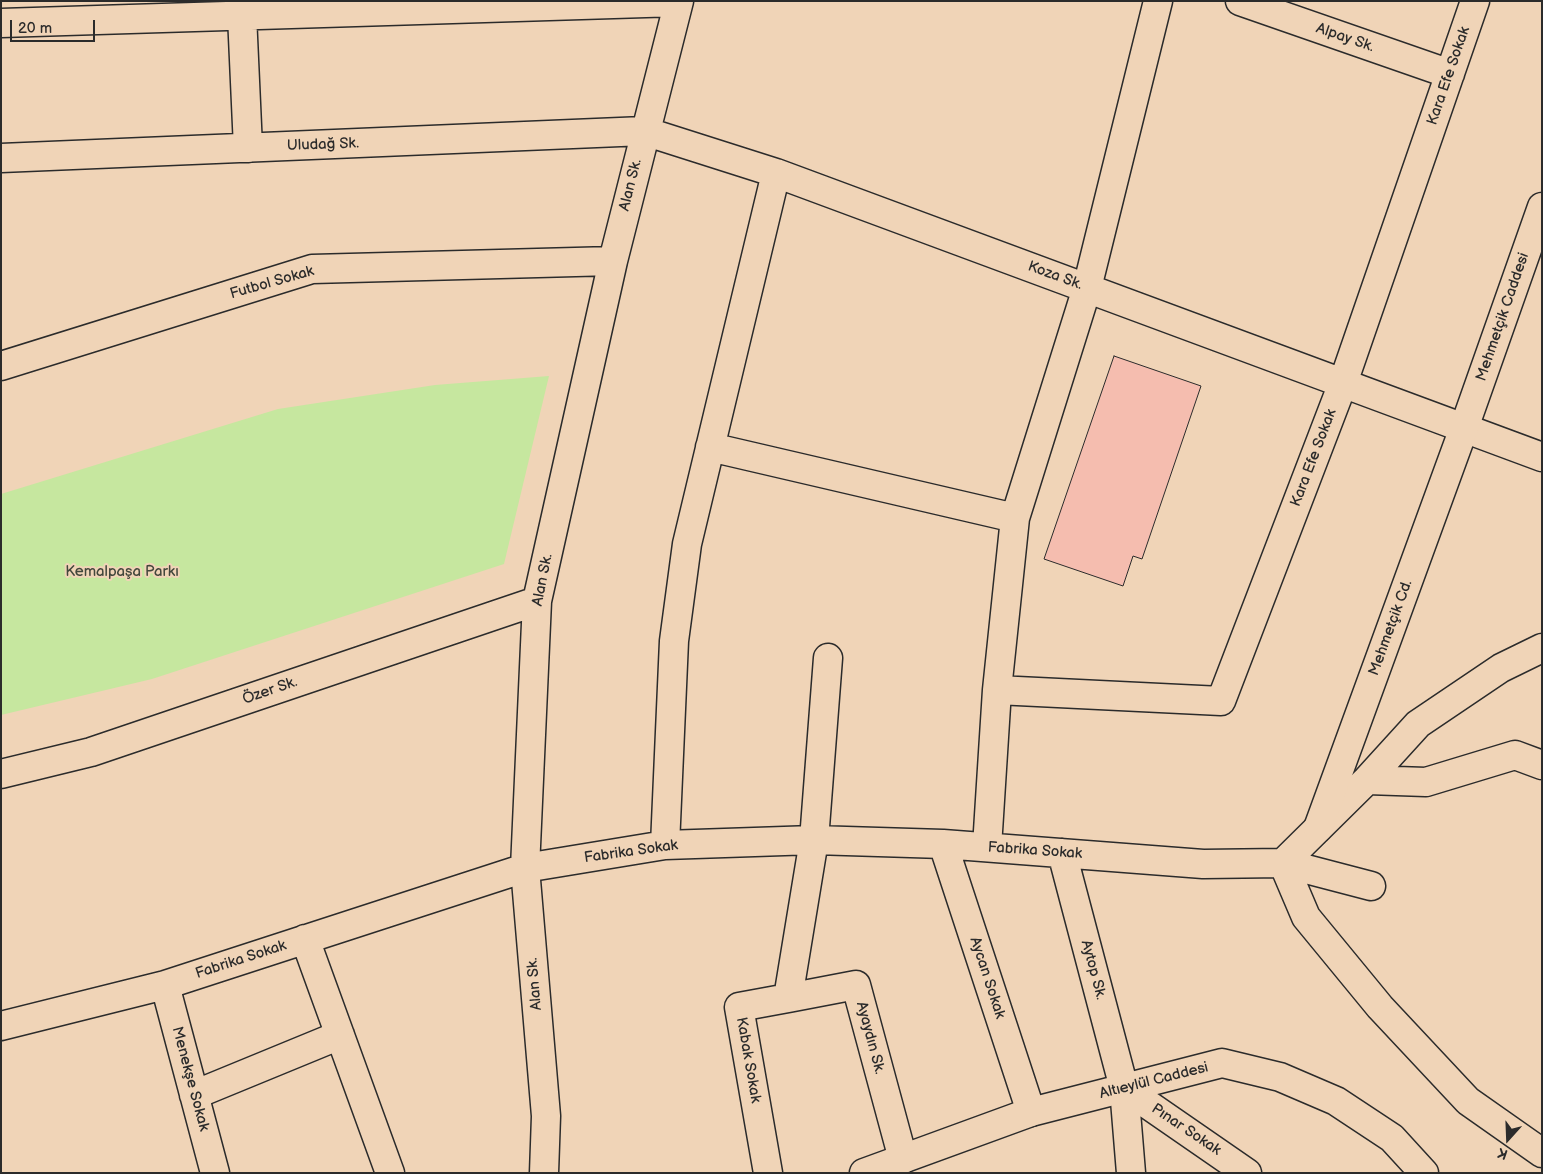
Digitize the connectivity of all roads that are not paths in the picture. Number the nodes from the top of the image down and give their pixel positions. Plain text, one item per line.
1 (1158, 1) edge
2 (1240, 1) edge
3 (1475, 1) edge
4 (678, 2) edge
5 (333, 6) edge
6 (242, 15) junction
7 (1, 23) edge
8 (1450, 74) junction
9 (644, 131) junction
10 (248, 148) junction
11 (1, 158) edge
12 (776, 173) junction
13 (1542, 206) edge
14 (613, 261) junction
15 (1087, 288) junction
16 (1, 366) edge
17 (1343, 383) junction
18 (1464, 428) junction
19 (710, 447) junction
20 (1542, 457) edge
21 (1015, 518) junction
22 (537, 601) junction
23 (1542, 648) edge
24 (828, 658) dead end
25 (997, 690) junction
26 (1542, 765) edge
27 (1, 774) edge
28 (1367, 780) junction
29 (1318, 828) junction
30 (814, 840) junction
31 (943, 844) junction
32 (664, 845) junction
33 (987, 847) junction
34 (1062, 853) junction
35 (1283, 863) junction
36 (525, 868) junction
37 (1371, 886) dead end
38 (305, 939) junction
39 (165, 985) junction
40 (788, 998) junction
41 (1, 1026) edge
42 (340, 1035) junction
43 (1124, 1088) junction
44 (194, 1095) junction
45 (1031, 1112) junction
46 (1542, 1153) edge
47 (903, 1158) junction
48 (215, 1173) edge
49 (390, 1173) edge
50 (544, 1173) edge
51 (768, 1173) edge
52 (864, 1173) edge
53 (1131, 1173) edge
54 (1247, 1173) edge
55 (1424, 1173) edge

1 - 15 street
2 - 8 street, Alpay Sk.
3 - 8 street, Kara Efe Sokak
4 - 5 street
4 - 9 street, Alan Sk.
5 - 6 street
6 - 7 street
6 - 10 street
8 - 17 street, Kara Efe Sokak
9 - 10 street, Uludağ Sk.
9 - 12 street, Koza Sk.
9 - 14 street, Alan Sk.
10 - 11 street, Uludağ Sk.
12 - 15 street, Koza Sk.
12 - 19 street
13 - 18 street, Mehmetçik Caddesi
14 - 16 street, Futbol Sokak
14 - 22 street, Alan Sk.
15 - 17 street, Koza Sk.
15 - 21 street
17 - 18 street, Koza Sk.
17 - 25 street, Kara Efe Sokak
18 - 20 street, Koza Sk.
18 - 29 street, Mehmetçik Cd.
19 - 21 street
19 - 32 street
21 - 25 street
22 - 27 street, Özer Sk.
22 - 36 street, Alan Sk.
23 - 28 street
24 - 30 street
25 - 33 street
26 - 28 street
28 - 29 street
29 - 35 street
30 - 31 street, Fabrika Sokak
30 - 32 street, Fabrika Sokak
30 - 40 street
31 - 33 street, Fabrika Sokak
31 - 45 street, Aycan Sokak
32 - 36 street, Fabrika Sokak
33 - 34 street, Fabrika Sokak
34 - 35 street, Fabrika Sokak
34 - 43 street, Aytop Sk.
35 - 37 street, Fabrika Sokak
35 - 46 street
36 - 38 street, Fabrika Sokak
36 - 50 street, Alan Sk.
38 - 39 street, Fabrika Sokak
38 - 42 street
39 - 41 street, Fabrika Sokak
39 - 44 street, Menekşe Sokak
40 - 47 street, Ayaydın Sk.
40 - 51 street, Kabak Sokak
42 - 44 street
42 - 49 street
43 - 45 street, Altıeylül Caddesi
43 - 53 street, Aytop Sk.
43 - 54 street, Pınar Sokak
43 - 55 street, Altıeylül Caddesi
44 - 48 street, Menekşe Sokak
45 - 47 street, Altıeylül Caddesi
47 - 52 street, Altıeylül Caddesi

